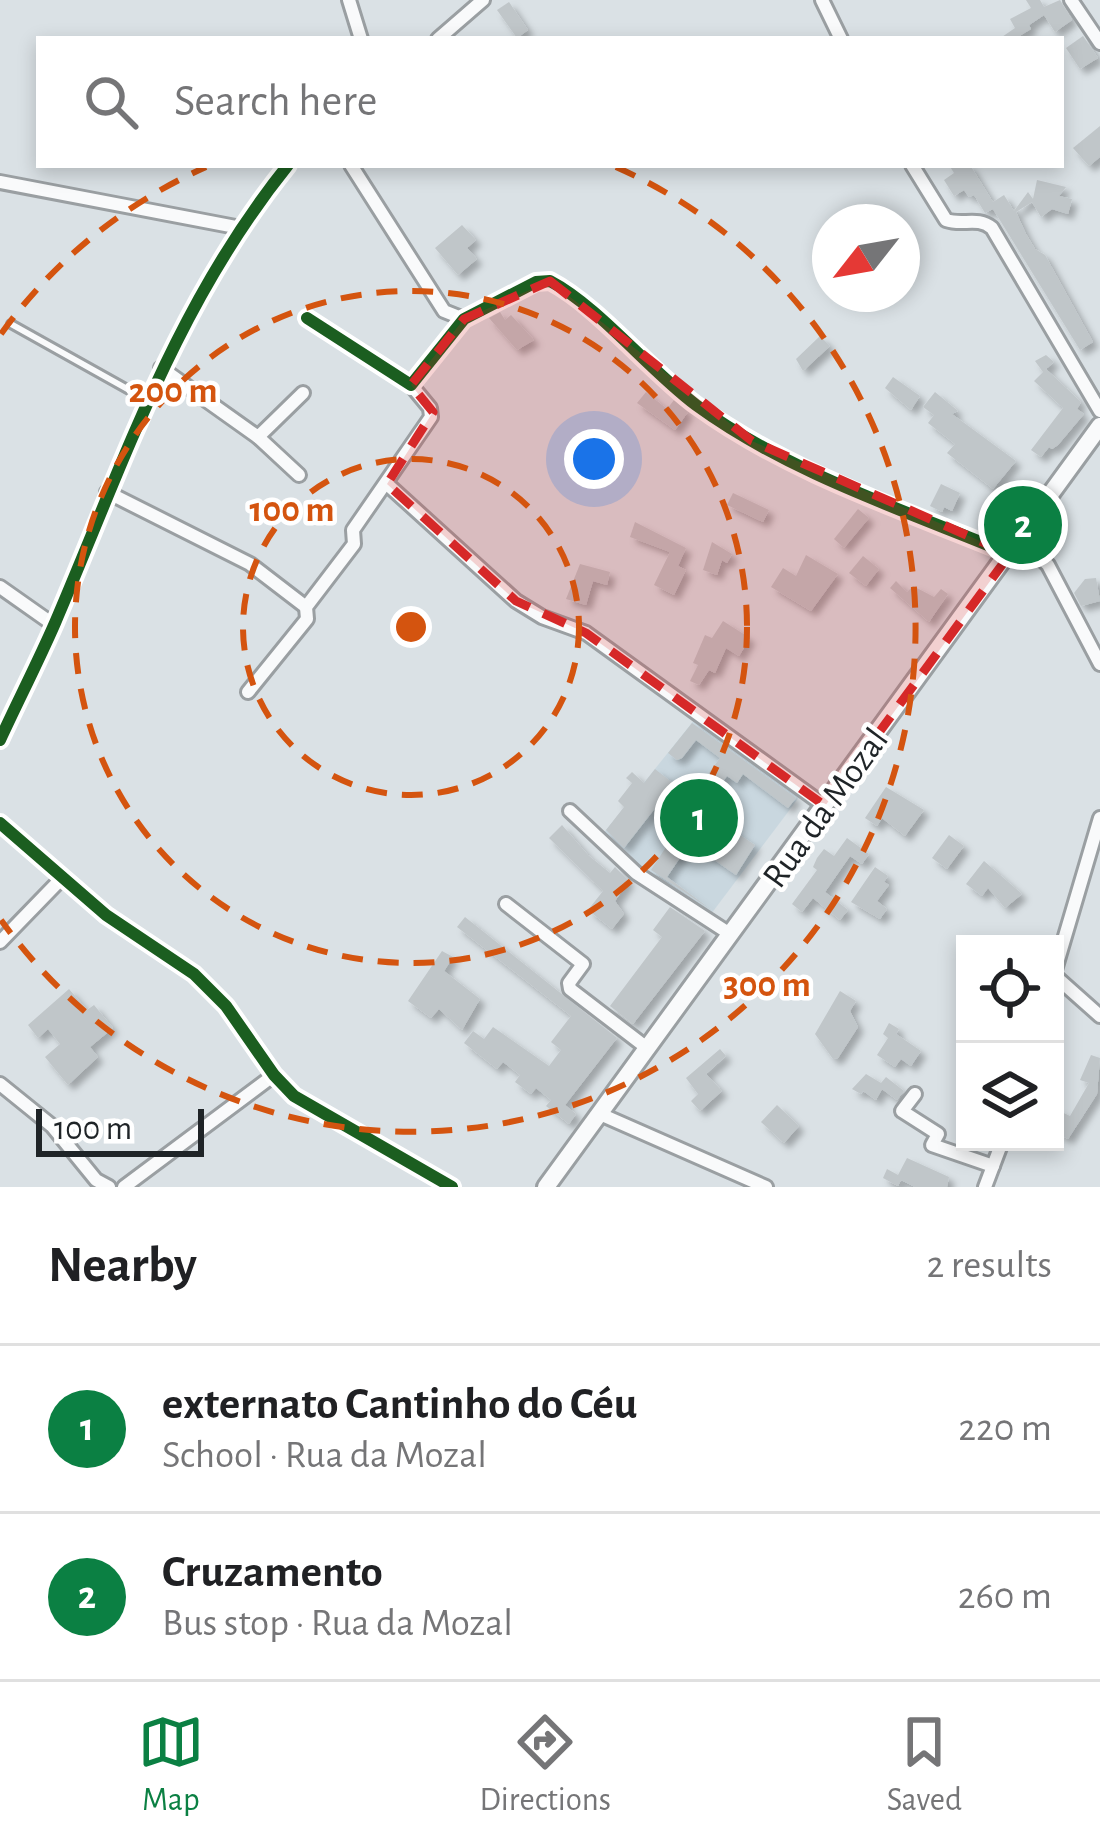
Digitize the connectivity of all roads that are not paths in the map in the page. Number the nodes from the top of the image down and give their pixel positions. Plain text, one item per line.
1 (349, 0) edge
2 (483, 0) edge
3 (822, 0) edge
4 (1071, 0) edge
5 (360, 36) edge
6 (441, 36) edge
7 (840, 36) edge
8 (1100, 43) edge
9 (286, 168) edge
10 (353, 168) edge
11 (914, 168) edge
12 (0, 182) edge
13 (241, 228) junction
14 (308, 318) dead end
15 (464, 319) junction
16 (10, 323) dead end
17 (161, 368) junction
18 (411, 386) junction
19 (303, 393) dead end
20 (147, 400) junction
21 (1100, 411) edge
22 (1100, 426) edge
23 (258, 437) junction
24 (1094, 447) edge
25 (299, 476) dead end
26 (387, 484) junction
27 (107, 492) junction
28 (1015, 546) junction
29 (0, 587) edge
30 (306, 608) junction
31 (54, 625) junction
32 (1100, 664) edge
33 (248, 692) dead end
34 (0, 740) edge
35 (825, 806) junction
36 (570, 811) dead end
37 (0, 823) edge
38 (1098, 829) edge
39 (63, 877) junction
40 (506, 904) dead end
41 (730, 934) junction
42 (0, 942) edge
43 (1064, 943) edge
44 (1064, 982) edge
45 (1100, 1016) edge
46 (647, 1048) junction
47 (274, 1075) junction
48 (0, 1084) edge
49 (915, 1094) dead end
50 (600, 1114) junction
51 (999, 1151) edge
52 (993, 1166) junction
53 (109, 1187) edge
54 (124, 1187) edge
55 (452, 1187) edge
56 (546, 1187) edge
57 (766, 1187) edge
58 (985, 1187) edge

1 - 5 street
2 - 6 street
3 - 7 street
4 - 8 street
9 - 13 street
10 - 15 street
11 - 21 street
12 - 13 street
13 - 17 street
14 - 18 street
15 - 18 street
15 - 28 street
16 - 20 lane
17 - 20 street
17 - 23 street
18 - 26 street
19 - 23 street
20 - 27 street
22 - 24 main road, Rua da Mozal
23 - 25 street
24 - 28 main road, Rua da Mozal
26 - 30 street
26 - 35 street
27 - 30 street
27 - 31 street
28 - 32 street
28 - 35 main road, Rua da Mozal
29 - 31 street
30 - 33 street
31 - 34 street
35 - 41 main road, Rua da Mozal
36 - 41 street
37 - 39 street
38 - 43 street
39 - 42 street
39 - 47 street
40 - 46 street
41 - 46 main road, Rua da Mozal
44 - 45 street
46 - 50 main road, Rua da Mozal
47 - 54 street
47 - 55 street
48 - 53 street
49 - 52 street
50 - 56 main road, Rua da Mozal
50 - 57 street
51 - 52 street
52 - 58 street

